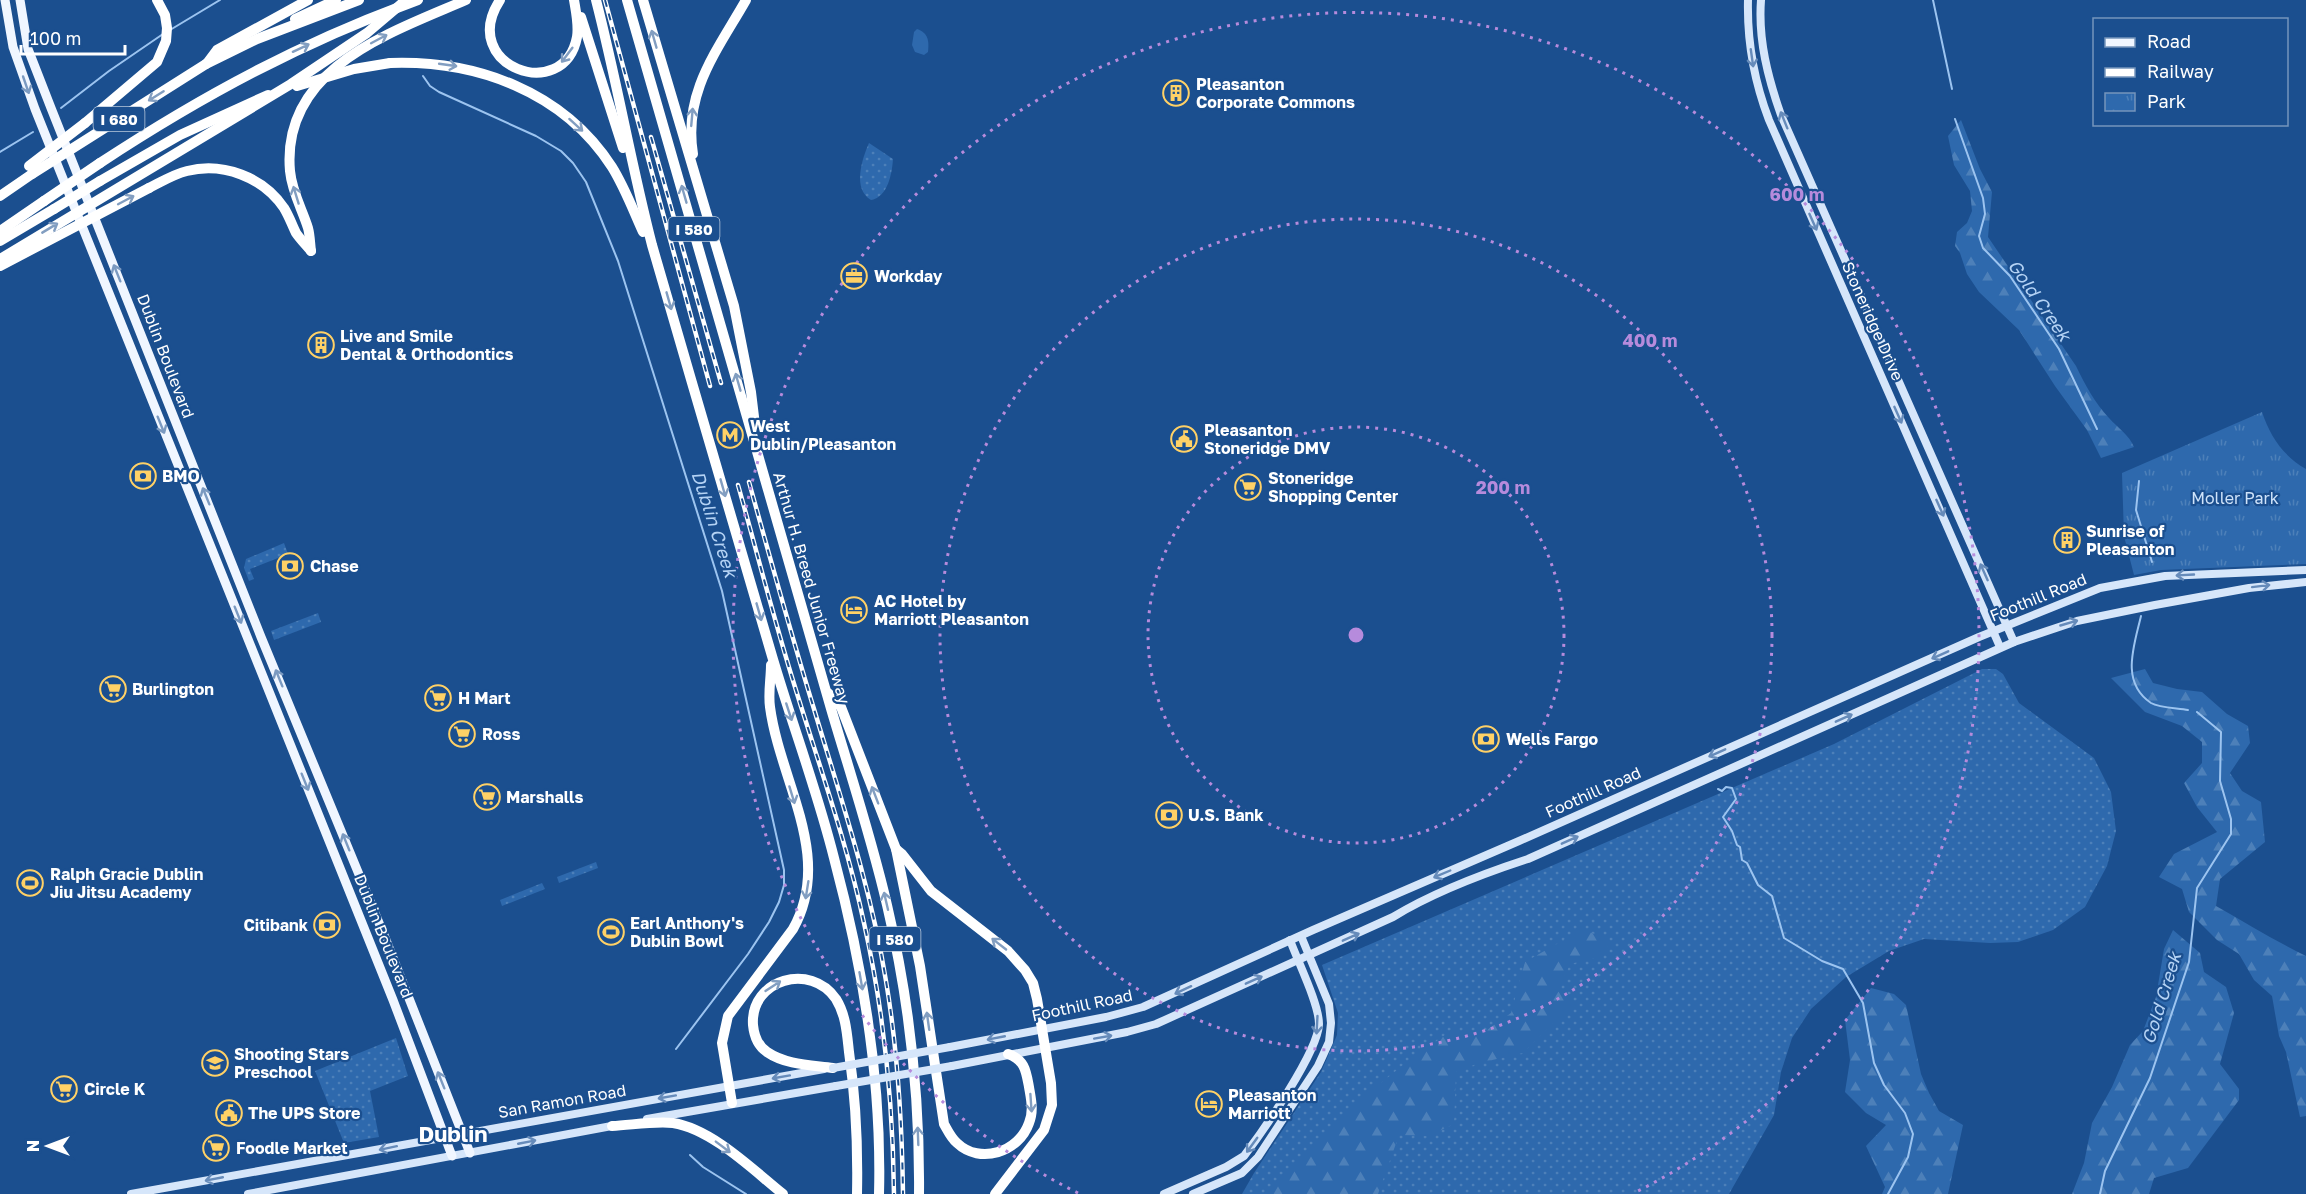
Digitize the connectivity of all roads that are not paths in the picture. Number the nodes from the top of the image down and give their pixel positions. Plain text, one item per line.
1 (5, 0) edge
2 (20, 0) edge
3 (157, 0) edge
4 (308, 0) edge
5 (336, 0) edge
6 (359, 0) edge
7 (406, 0) edge
8 (418, 0) edge
9 (466, 0) edge
10 (500, 0) edge
11 (575, 0) edge
12 (596, 0) edge
13 (627, 0) edge
14 (642, 0) edge
15 (746, 0) edge
16 (1748, 0) edge
17 (1761, 0) edge
18 (257, 39) junction
19 (206, 64) junction
20 (29, 172) junction
21 (695, 175) junction
22 (637, 186) junction
23 (0, 196) edge
24 (0, 231) edge
25 (0, 241) edge
26 (652, 245) junction
27 (0, 259) edge
28 (0, 267) edge
29 (759, 458) junction
30 (2306, 570) edge
31 (2306, 582) edge
32 (2007, 626) junction
33 (1994, 631) junction
34 (2014, 642) junction
35 (2000, 647) junction
36 (772, 656) junction
37 (827, 692) junction
38 (276, 711) junction
39 (296, 719) junction
40 (284, 728) junction
41 (304, 740) junction
42 (896, 849) junction
43 (1301, 936) junction
44 (1290, 940) junction
45 (1309, 956) junction
46 (1297, 961) junction
47 (1043, 1029) junction
48 (1046, 1047) junction
49 (1008, 1054) junction
50 (892, 1057) joint
51 (833, 1068) junction
52 (894, 1076) joint
53 (729, 1086) junction
54 (732, 1103) junction
55 (612, 1126) junction
56 (462, 1134) junction
57 (445, 1137) junction
58 (470, 1153) junction
59 (453, 1156) junction
60 (131, 1194) edge
61 (248, 1194) edge
62 (783, 1194) edge
63 (857, 1194) edge
64 (879, 1194) edge
65 (919, 1194) edge
66 (995, 1194) edge
67 (1164, 1194) edge
68 (1193, 1194) edge

1 -> 38 main road, Dublin Boulevard
39 -> 2 main road, Dublin Boulevard
3 - 20 highway, bridge
4 - 19 highway
5 - 18 highway
6 - 18 highway, I 680
27 -> 7 highway, bridge
24 -> 8 highway, I 680, bridge
28 -> 9 highway, bridge
11 -> 10 highway
11 - 22 highway
12 - 22 highway, I 580
29 -> 13 highway, Arthur H. Breed Junior Freeway / I 580
21 -> 14 highway
21 -> 15 highway
16 -> 33 main road, Stoneridge Drive
32 -> 17 main road, Stoneridge Drive
18 - 19 highway, I 680
19 -> 20 highway, I 680, bridge
20 - 23 highway, I 680
21 - 29 highway
22 - 26 highway, I 580
25 -> 26 highway, bridge
26 -> 36 highway, I 580
29 - 37 highway, Arthur H. Breed Junior Freeway / I 580
30 -> 32 main road, Foothill Road
34 -> 31 main road, Foothill Road
32 - 33 main road, Foothill Road
32 - 34 main road, Stoneridge Drive
33 - 35 main road, Stoneridge Drive
33 -> 43 main road, Foothill Road
34 - 35 main road, Foothill Road
45 -> 35 main road, Foothill Road
36 -> 53 highway
36 -> 64 highway, I 580
42 -> 37 highway
65 -> 37 highway, Arthur H. Breed Junior Freeway / I 580
38 - 39 main road
38 - 40 main road, Dublin Boulevard
39 - 41 main road, Dublin Boulevard
40 - 41 main road
40 -> 57 main road, Dublin Boulevard
56 -> 41 main road, Dublin Boulevard
47 -> 42 highway
49 -> 42 highway
43 - 44 main road, Foothill Road
43 - 45 main road
44 - 46 main road
44 -> 47 main road, Foothill Road
45 - 46 main road, Foothill Road
45 - 68 main road
48 -> 46 main road, Foothill Road
46 -> 67 main road
47 - 48 highway
47 -> 50 main road, Foothill Road, bridge
48 - 49 main road, Foothill Road
48 - 66 highway
49 - 52 main road, Foothill Road, bridge
50 - 51 main road, San Ramon Road, bridge
51 -> 53 main road, San Ramon Road
51 -> 63 highway
52 - 54 main road, San Ramon Road, bridge
53 - 54 highway
53 -> 56 main road, San Ramon Road
54 - 55 main road, San Ramon Road
58 -> 55 main road, San Ramon Road
55 -> 62 highway
56 - 57 main road, San Ramon Road
56 - 58 main road, Dublin Boulevard
57 - 59 main road, Dublin Boulevard
57 -> 60 main road, San Ramon Road
58 - 59 main road, San Ramon Road
59 - 61 main road, San Ramon Road

